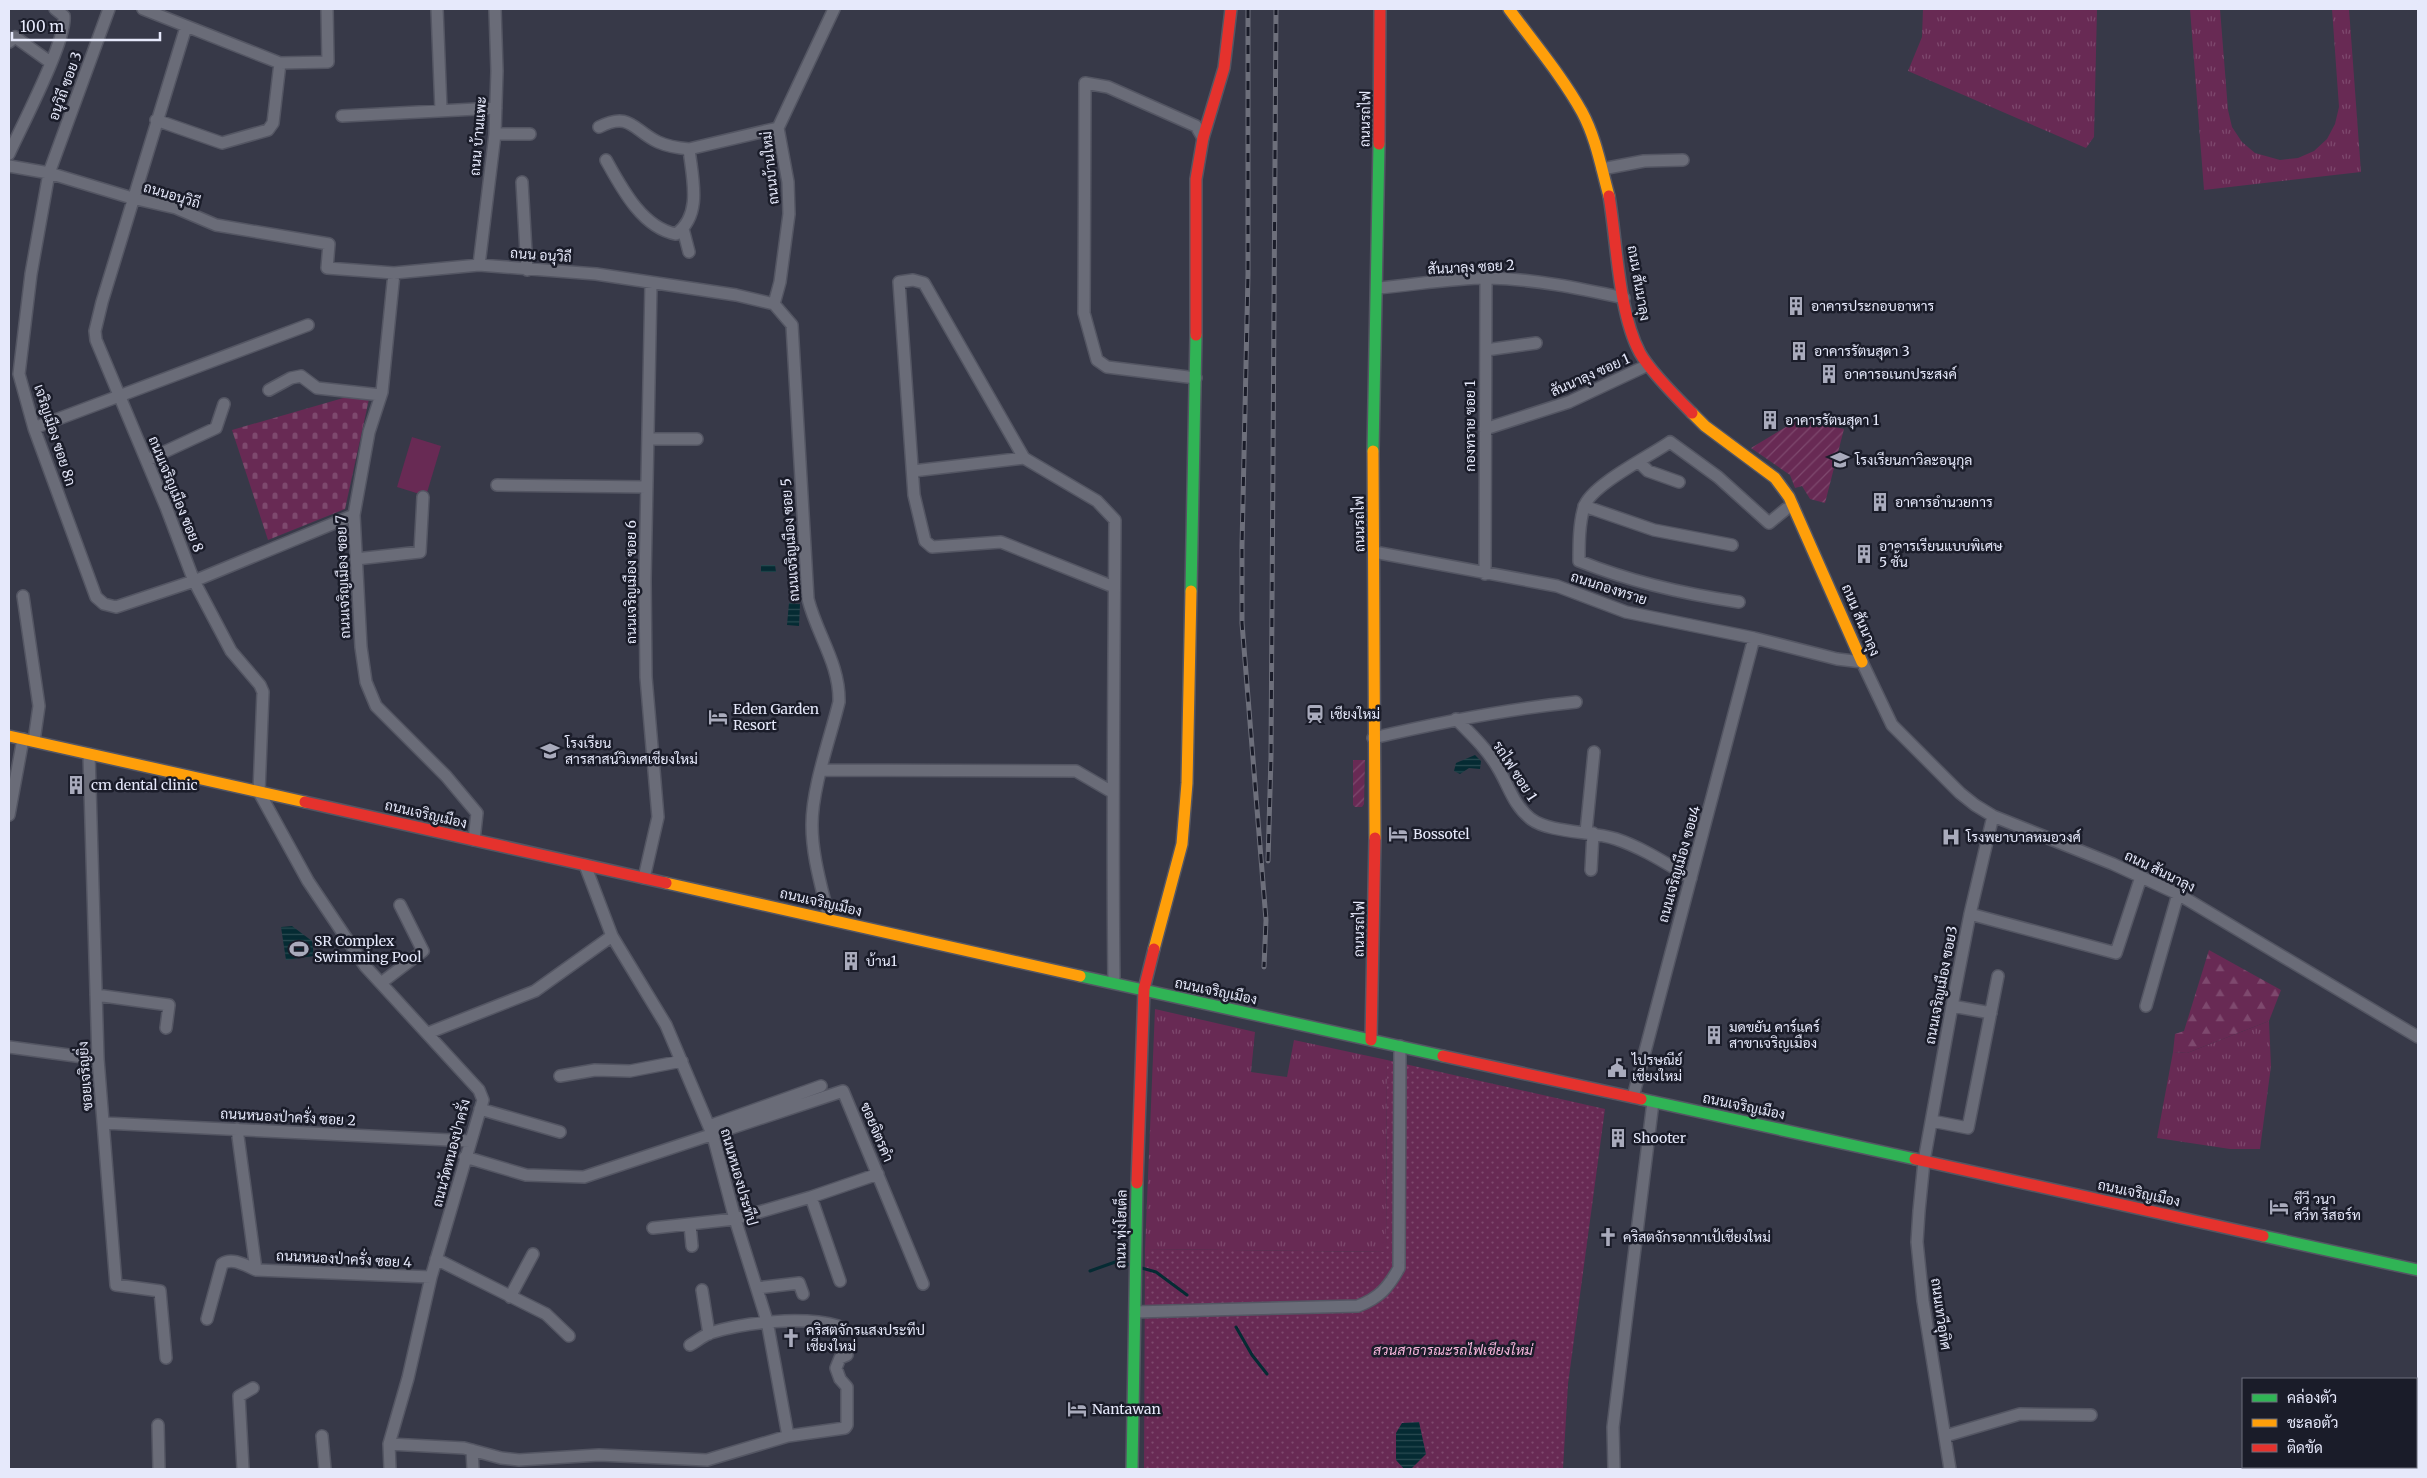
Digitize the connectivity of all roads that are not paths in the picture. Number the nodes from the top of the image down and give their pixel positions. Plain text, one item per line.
1 (55, 9) edge
2 (109, 9) edge
3 (143, 9) edge
4 (328, 9) edge
5 (437, 9) edge
6 (495, 9) edge
7 (834, 9) edge
8 (1231, 9) edge
9 (1380, 9) edge
10 (1509, 9) edge
11 (186, 27) junction
12 (9, 42) edge
13 (50, 62) junction
14 (280, 62) junction
15 (496, 108) junction
16 (441, 110) junction
17 (342, 116) dead end
18 (156, 120) junction
19 (599, 127) dead end
20 (778, 128) junction
21 (495, 134) junction
22 (530, 134) dead end
23 (1203, 138) junction
24 (689, 150) junction
25 (9, 154) edge
26 (606, 160) dead end
27 (1683, 160) dead end
28 (9, 166) edge
29 (1602, 169) junction
30 (49, 173) junction
31 (522, 182) dead end
32 (132, 198) junction
33 (683, 229) junction
34 (329, 244) joint
35 (689, 252) dead end
36 (479, 265) junction
37 (527, 270) junction
38 (394, 273) junction
39 (1486, 278) junction
40 (651, 284) junction
41 (1377, 288) junction
42 (1624, 298) junction
43 (774, 304) junction
44 (308, 324) dead end
45 (1536, 343) dead end
46 (1486, 350) junction
47 (1648, 365) junction
48 (1196, 378) junction
49 (269, 390) dead end
50 (381, 395) junction
51 (120, 396) junction
52 (224, 404) dead end
53 (34, 428) junction
54 (1486, 429) junction
55 (649, 439) junction
56 (697, 439) dead end
57 (1024, 458) junction
58 (146, 460) junction
59 (1640, 463) junction
60 (913, 471) junction
61 (1679, 482) dead end
62 (497, 485) dead end
63 (647, 487) junction
64 (423, 497) dead end
65 (1584, 506) junction
66 (1793, 506) junction
67 (354, 515) junction
68 (1732, 545) dead end
69 (1374, 552) junction
70 (356, 559) junction
71 (1485, 574) junction
72 (194, 581) junction
73 (1114, 587) junction
74 (22, 596) dead end
75 (1738, 602) dead end
76 (1754, 638) junction
77 (1862, 662) junction
78 (1576, 702) dead end
79 (1456, 719) junction
80 (9, 736) edge
81 (1373, 738) junction
82 (28, 740) junction
83 (1594, 752) dead end
84 (88, 754) junction
85 (822, 770) junction
86 (259, 792) junction
87 (1112, 792) junction
88 (9, 815) edge
89 (1993, 816) junction
90 (1589, 832) junction
91 (474, 840) junction
92 (585, 864) junction
93 (1591, 870) dead end
94 (2141, 877) junction
95 (644, 878) junction
96 (1691, 878) junction
97 (2178, 894) junction
98 (400, 905) dead end
99 (1970, 914) junction
100 (829, 919) junction
101 (612, 936) junction
102 (1150, 968) junction
103 (1998, 976) dead end
104 (381, 983) junction
105 (1116, 983) junction
106 (1144, 989) junction
107 (96, 995) junction
108 (1168, 995) junction
109 (1952, 1006) junction
110 (2146, 1006) dead end
111 (1991, 1013) junction
112 (166, 1028) dead end
113 (428, 1033) junction
114 (2418, 1037) edge
115 (1371, 1040) junction
116 (1400, 1046) junction
117 (9, 1047) edge
118 (98, 1059) junction
119 (682, 1061) junction
120 (560, 1076) dead end
121 (821, 1086) dead end
122 (1633, 1097) junction
123 (1653, 1102) junction
124 (480, 1109) junction
125 (1932, 1121) junction
126 (104, 1123) junction
127 (237, 1129) junction
128 (711, 1131) junction
129 (560, 1132) dead end
130 (470, 1141) junction
131 (465, 1157) junction
132 (1924, 1161) junction
133 (878, 1174) junction
134 (811, 1198) junction
135 (735, 1220) junction
136 (690, 1225) junction
137 (653, 1228) dead end
138 (692, 1246) dead end
139 (533, 1254) dead end
140 (436, 1259) junction
141 (256, 1270) junction
142 (2418, 1270) edge
143 (431, 1278) junction
144 (840, 1281) dead end
145 (923, 1284) dead end
146 (757, 1288) junction
147 (702, 1290) dead end
148 (803, 1294) dead end
149 (510, 1297) junction
150 (1135, 1312) junction
151 (207, 1319) dead end
152 (767, 1321) junction
153 (838, 1326) dead end
154 (709, 1334) junction
155 (570, 1336) dead end
156 (690, 1345) dead end
157 (847, 1355) dead end
158 (166, 1358) dead end
159 (253, 1388) dead end
160 (2091, 1415) dead end
161 (158, 1426) dead end
162 (322, 1436) dead end
163 (788, 1436) junction
164 (1945, 1436) junction
165 (390, 1439) junction
166 (472, 1450) junction
167 (551, 1464) edge
168 (706, 1465) edge
169 (159, 1469) edge
170 (243, 1469) edge
171 (325, 1469) edge
172 (390, 1469) edge
173 (472, 1469) edge
174 (1132, 1469) edge
175 (1614, 1469) edge
176 (1950, 1469) edge

1 - 13 street
2 - 30 street, อนุวิถี ซอย 3
3 - 11 street
4 - 14 street
5 - 16 street
6 - 15 street, ถนน บ้านแพะ
7 - 20 street, ถนนบ้านใหม่
8 - 23 main road, ถนน ทุ่งโฮเต็ล
9 - 41 main road, ถนนรถไฟ
10 - 29 main road, ถนน สันนาลุง
11 - 14 street
11 - 18 street, ถนนเจริญเมือง ซอย 8
12 - 13 street
13 - 25 street
14 - 18 street
15 - 16 street
15 - 21 street, ถนน บ้านแพะ
16 - 17 street
18 - 32 street, ถนนเจริญเมือง ซอย 8
19 - 24 street
20 - 24 street
20 - 43 street, ถนนบ้านใหม่
21 - 22 street
21 - 36 street, ถนน บ้านแพะ
23 - 48 main road, ถนน ทุ่งโฮเต็ล
23 - 48 street
24 - 33 street
26 - 33 street
27 - 29 street
28 - 30 street, ถนนอนุวิถี
29 - 42 main road, ถนน สันนาลุง
30 - 32 street, ถนนอนุวิถี
30 - 53 street, เจริญเมือง ซอย 8ก
31 - 37 street
32 - 34 street, ถนนอนุวิถี
32 - 51 street, ถนนเจริญเมือง ซอย 8
33 - 35 street
34 - 38 street, ถนน อนุวิถี
36 - 37 street, ถนน อนุวิถี
36 - 38 street, ถนน อนุวิถี
37 - 40 street, ถนน อนุวิถี
38 - 50 street, ถนนเจริญเมือง ซอย 7
39 - 41 street, สันนาลุง ซอย 2
39 - 42 street, สันนาลุง ซอย 2
39 - 46 street, กองทราย ซอย 1
40 - 43 street, ถนน อนุวิถี
40 - 55 street, ถนนเจริญเมือง ซอย 6
41 - 69 main road, ถนนรถไฟ
42 - 47 main road, ถนน สันนาลุง
43 - 85 street, ถนนเจริญเมือง ซอย 5
44 - 51 street
45 - 46 street
46 - 54 street, กองทราย ซอย 1
47 - 54 street, สันนาลุง ซอย 1
47 - 66 main road, ถนน สันนาลุง
48 - 102 main road, ถนน ทุ่งโฮเต็ล
49 - 50 street
50 - 67 street, ถนนเจริญเมือง ซอย 7
51 - 53 street
51 - 58 street, ถนนเจริญเมือง ซอย 8
52 - 58 street
53 - 72 street, เจริญเมือง ซอย 8ก
54 - 71 street, กองทราย ซอย 1
55 - 56 street
55 - 63 street, ถนนเจริญเมือง ซอย 6
57 - 60 street
57 - 60 street
57 - 73 street
58 - 72 street, ถนนเจริญเมือง ซอย 8
59 - 61 street
59 - 65 street
59 - 66 street
60 - 73 street
62 - 63 street
63 - 95 street, ถนนเจริญเมือง ซอย 6
64 - 70 street
65 - 68 street
65 - 75 street
66 - 77 main road, ถนน สันนาลุง
67 - 70 street, ถนนเจริญเมือง ซอย 7
67 - 72 street, เจริญเมือง ซอย 8ก
69 - 71 street, ถนนกองทราย
69 - 81 main road, ถนนรถไฟ
70 - 91 street, ถนนเจริญเมือง ซอย 7
71 - 76 street, ถนนกองทราย
72 - 86 street, ถนนเจริญเมือง ซอย 8
73 - 87 street
74 - 82 street
76 - 77 street, ถนนกองทราย
76 - 96 street, ถนนเจริญเมือง ซอย4
77 - 89 street, ถนน สันนาลุง
78 - 79 street
79 - 81 street
79 - 90 street, รถไฟ ซอย 1
80 - 82 main road, ถนนเจริญเมือง
81 - 115 main road, ถนนรถไฟ
82 - 84 main road, ถนนเจริญเมือง
82 - 88 street
83 - 90 street
84 - 86 main road, ถนนเจริญเมือง
84 - 107 street, ซอยเจริญยิ่ง
85 - 87 street
85 - 100 street, ถนนเจริญเมือง ซอย 5
86 - 91 main road, ถนนเจริญเมือง
86 - 104 street, ถนนวัดหนองป่าครั่ง
87 - 105 street
89 - 94 street, ถนน สันนาลุง
89 - 99 street, ถนนเจริญเมือง ซอย3
90 - 93 street
90 - 96 street, รถไฟ ซอย 1
91 - 92 main road, ถนนเจริญเมือง
92 - 95 main road, ถนนเจริญเมือง
92 - 101 street, ถนนหนองประทีป
94 - 97 street, ถนน สันนาลุง
94 - 99 street
95 - 100 main road, ถนนเจริญเมือง
96 - 122 street, ถนนเจริญเมือง ซอย4
97 - 110 street
97 - 114 street, ถนน สันนาลุง
98 - 104 street
99 - 109 street, ถนนเจริญเมือง ซอย3
100 - 105 main road, ถนนเจริญเมือง
101 - 113 street
101 - 119 street, ถนนหนองประทีป
102 - 105 main road
102 - 106 main road, ถนน ทุ่งโฮเต็ล
102 - 108 main road
103 - 111 street
104 - 113 street, ถนนวัดหนองป่าครั่ง
105 - 106 main road, ถนนเจริญเมือง
106 - 108 main road, ถนนเจริญเมือง
106 - 150 main road, ถนน ทุ่งโฮเต็ล
107 - 112 street
107 - 118 street, ซอยเจริญยิ่ง
108 - 115 main road, ถนนเจริญเมือง
109 - 111 street
109 - 125 street, ถนนเจริญเมือง ซอย3
111 - 125 street
113 - 124 street, ถนนวัดหนองป่าครั่ง
115 - 116 main road, ถนนเจริญเมือง
116 - 122 main road, ถนนเจริญเมือง
116 - 150 street
117 - 118 street
118 - 126 street, ซอยเจริญยิ่ง
119 - 120 street
119 - 128 street, ถนนหนองประทีป
121 - 128 street
122 - 123 main road, ถนนเจริญเมือง
123 - 132 main road, ถนนเจริญเมือง
123 - 175 street
124 - 129 street
124 - 130 street, ถนนวัดหนองป่าครั่ง
125 - 132 street, ถนนเจริญเมือง ซอย3
126 - 127 street, ถนนหนองป่าครั่ง ซอย 2
126 - 158 street, ซอยเจริญยิ่ง
127 - 130 street, ถนนหนองป่าครั่ง ซอย 2
127 - 141 street, ถนนหนองป่าครั่ง ซอย 4
128 - 131 street
128 - 133 street, ซอยจิตรคำ
128 - 135 street, ถนนหนองประทีป
130 - 131 street, ถนนวัดหนองป่าครั่ง
131 - 140 street, ถนนวัดหนองป่าครั่ง
132 - 142 main road, ถนนเจริญเมือง
132 - 164 street, ถนนเทวีอุทิศ
133 - 134 street
133 - 145 street, ซอยจิตรคำ
134 - 135 street
134 - 144 street
135 - 136 street
135 - 146 street, ถนนหนองประทีป
136 - 137 street
136 - 138 street
139 - 149 street
140 - 143 street, ถนนวัดหนองป่าครั่ง
140 - 149 street
141 - 143 street, ถนนหนองป่าครั่ง ซอย 4
141 - 151 street, ถนนหนองป่าครั่ง ซอย 4
143 - 165 street, ถนนวัดหนองป่าครั่ง
146 - 148 street
146 - 152 street, ถนนหนองประทีป
147 - 154 street
149 - 155 street
150 - 174 main road, ถนน ทุ่งโฮเต็ล
152 - 153 street
152 - 154 street
152 - 163 street, ถนนหนองประทีป
154 - 156 street
157 - 163 street
159 - 170 street
160 - 164 street
161 - 169 street
162 - 171 street
163 - 168 street
164 - 176 street, ถนนเทวีอุทิศ
165 - 166 street
165 - 172 street, ถนนวัดหนองป่าครั่ง
166 - 167 street
166 - 173 street
167 - 168 street

